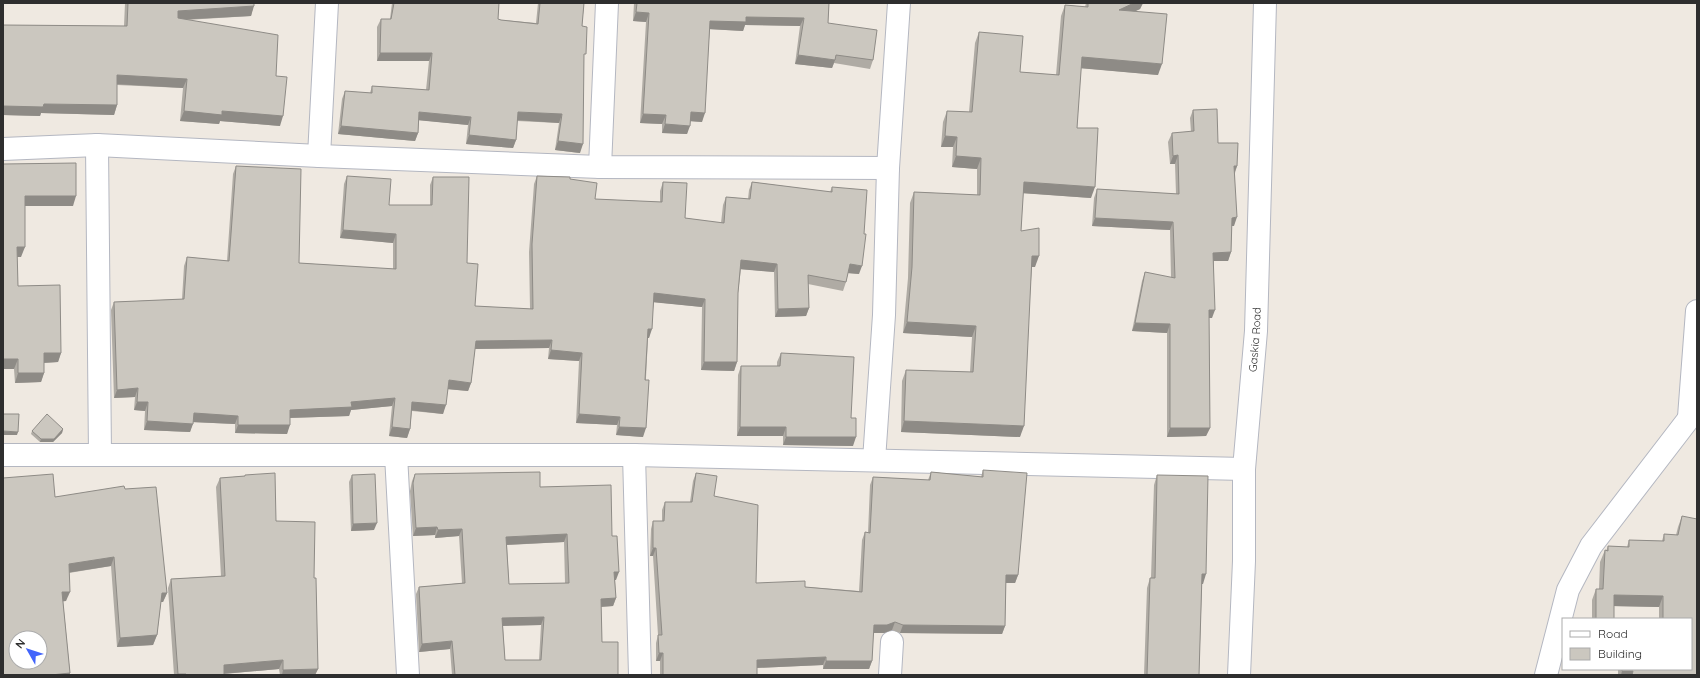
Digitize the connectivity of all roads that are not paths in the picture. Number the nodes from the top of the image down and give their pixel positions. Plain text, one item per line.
1 (327, 3) edge
2 (607, 3) edge
3 (899, 3) edge
4 (1265, 3) edge
5 (97, 145) junction
6 (3, 149) edge
7 (319, 156) junction
8 (600, 167) junction
9 (888, 168) junction
10 (1697, 310) edge
11 (1693, 413) edge
12 (3, 455) edge
13 (100, 455) junction
14 (396, 455) junction
15 (634, 455) junction
16 (874, 460) junction
17 (1244, 469) junction
18 (892, 642) dead end
19 (408, 675) edge
20 (640, 675) edge
21 (890, 675) edge
22 (1239, 675) edge
23 (1546, 675) edge

1 - 7 street
2 - 8 street
3 - 9 street
4 - 17 street, Gaskia Road
5 - 6 street
5 - 7 street
5 - 13 street
7 - 8 street
8 - 9 street
9 - 16 street
10 - 11 street
11 - 23 street
12 - 13 street
13 - 14 street
14 - 15 street
14 - 19 street
15 - 16 street
15 - 20 street
16 - 17 street
17 - 22 street, Gaskia Road
18 - 21 street

